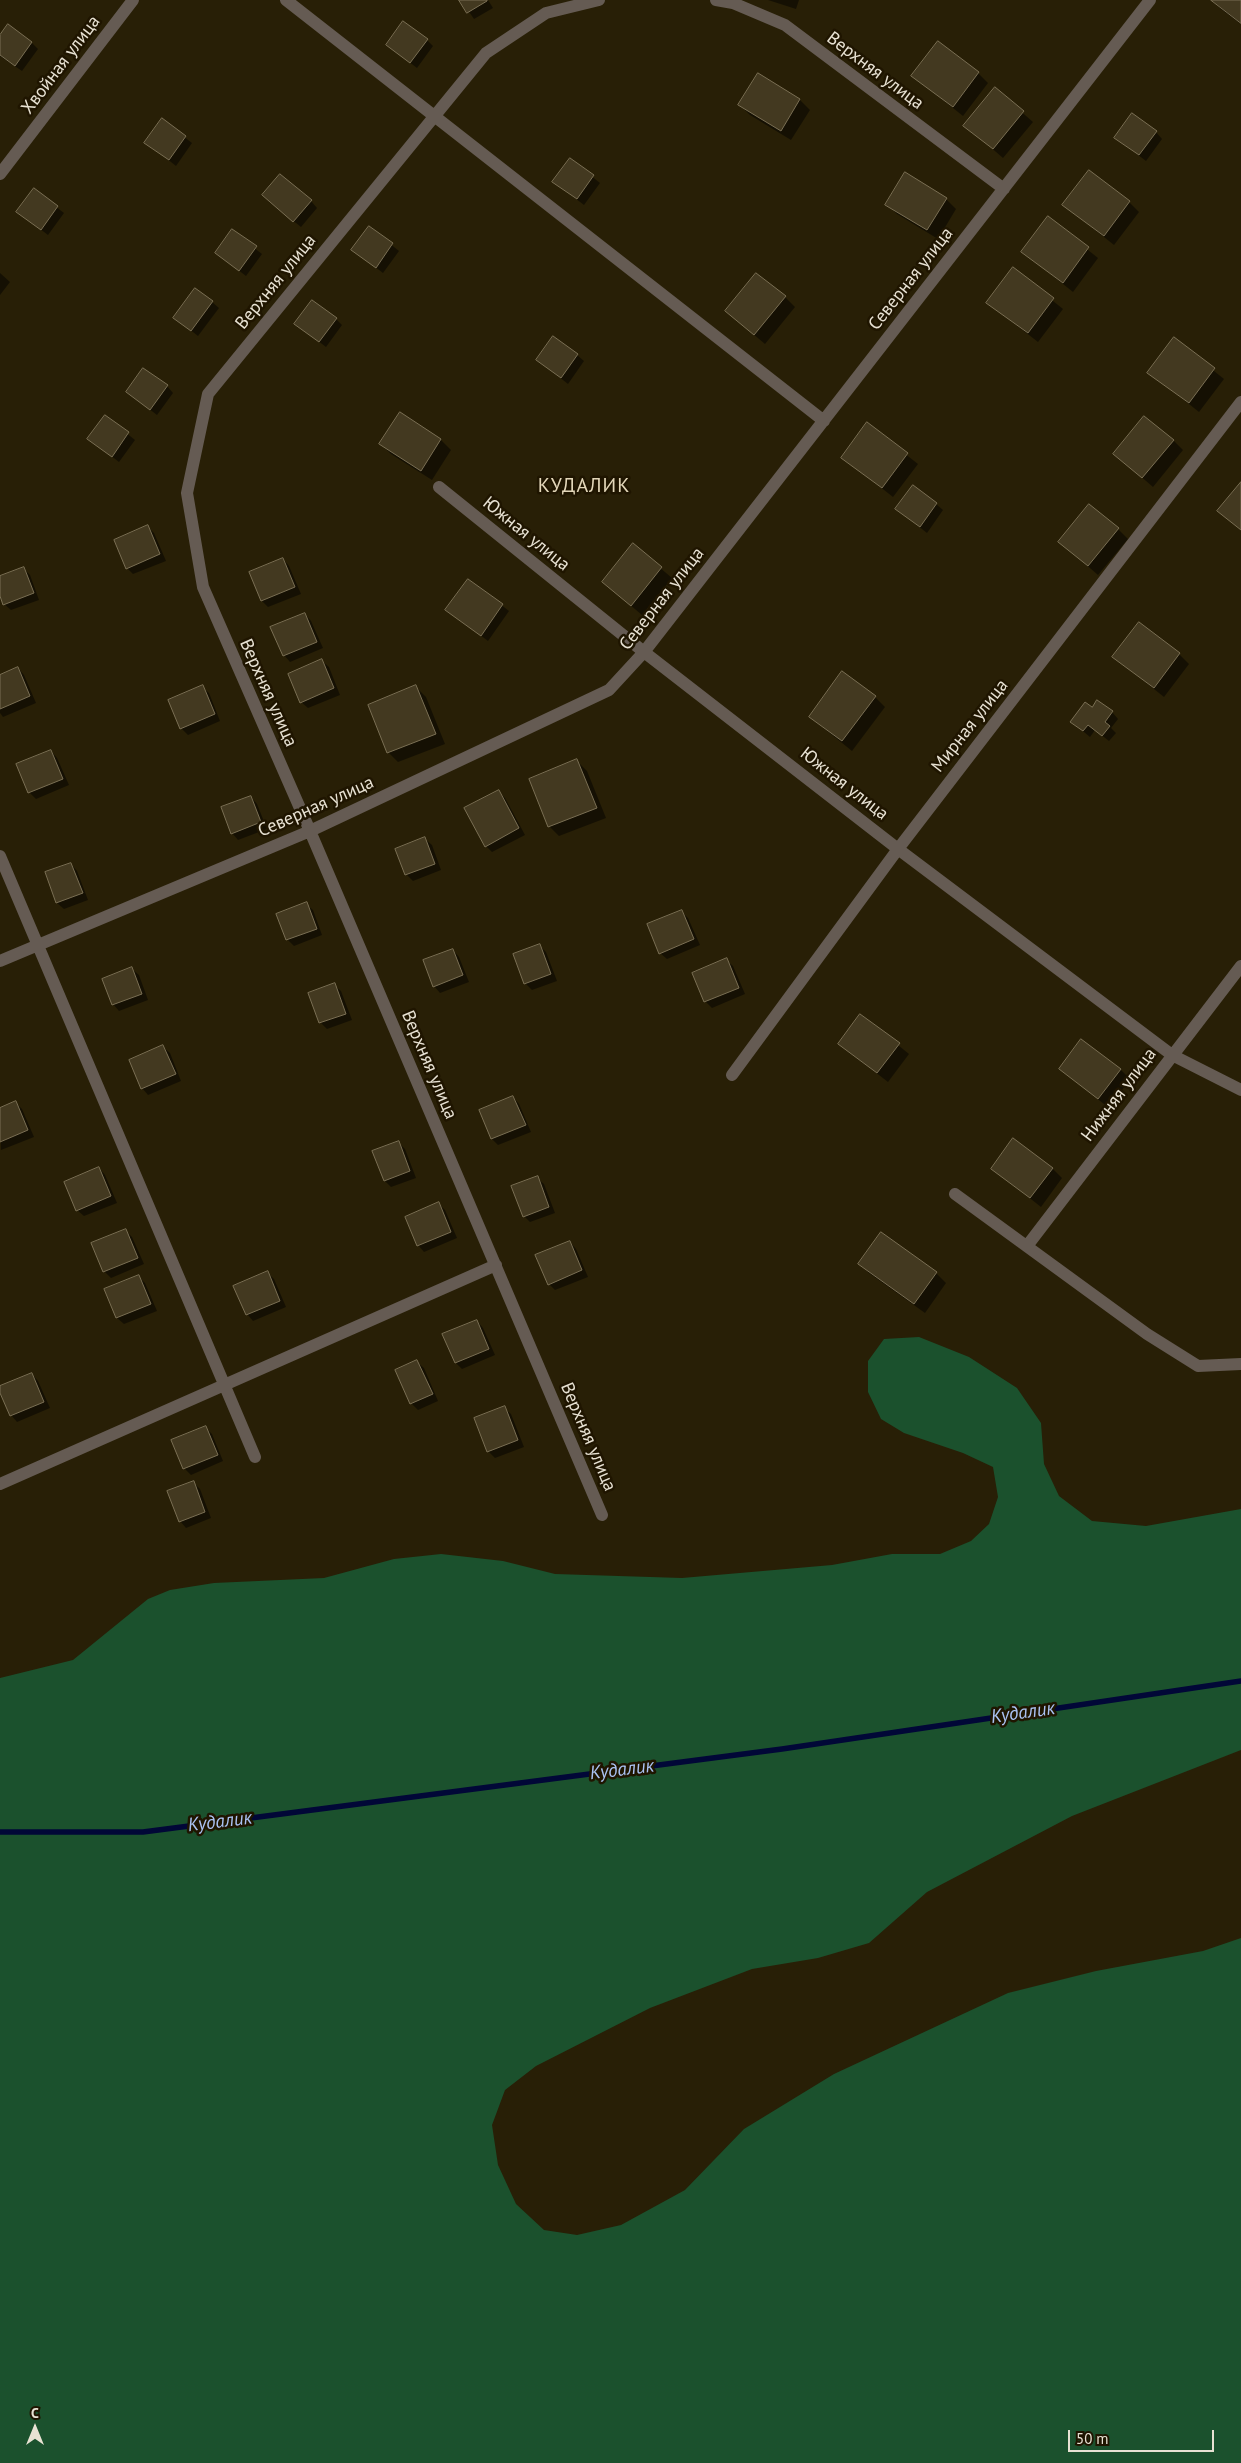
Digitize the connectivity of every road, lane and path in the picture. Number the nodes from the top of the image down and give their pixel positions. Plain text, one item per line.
1 (132, 0) edge
2 (286, 0) edge
3 (599, 0) edge
4 (716, 0) edge
5 (1150, 0) edge
6 (434, 116) junction
7 (0, 174) edge
8 (1004, 189) junction
9 (1241, 402) edge
10 (824, 421) junction
11 (439, 487) dead end
12 (644, 652) junction
13 (310, 831) junction
14 (898, 849) junction
15 (0, 856) edge
16 (39, 944) junction
17 (0, 961) edge
18 (1241, 966) edge
19 (1172, 1056) junction
20 (732, 1075) dead end
21 (1241, 1090) edge
22 (955, 1194) dead end
23 (1027, 1246) junction
24 (496, 1265) junction
25 (1241, 1364) edge
26 (225, 1385) junction
27 (255, 1457) dead end
28 (0, 1484) edge
29 (602, 1515) dead end

1 - 7 street, Хвойная улица
2 - 6 street
3 - 6 street, Верхняя улица
4 - 8 street, Верхняя улица
5 - 8 street, Северная улица
6 - 10 street
6 - 13 street, Верхняя улица
8 - 10 street, Северная улица
9 - 14 street, Мирная улица
10 - 12 street, Северная улица
11 - 12 street, Южная улица
12 - 13 street, Северная улица
12 - 14 street, Южная улица
13 - 16 street, Северная улица
13 - 24 street, Верхняя улица
14 - 19 street, Южная улица
14 - 20 street, Мирная улица
15 - 16 street
16 - 17 street, Северная улица
16 - 26 street
18 - 19 street, Нижняя улица
19 - 21 street, Южная улица
19 - 23 street, Нижняя улица
22 - 23 street
23 - 25 street
24 - 26 street
24 - 29 street, Верхняя улица
26 - 27 street
26 - 28 street

